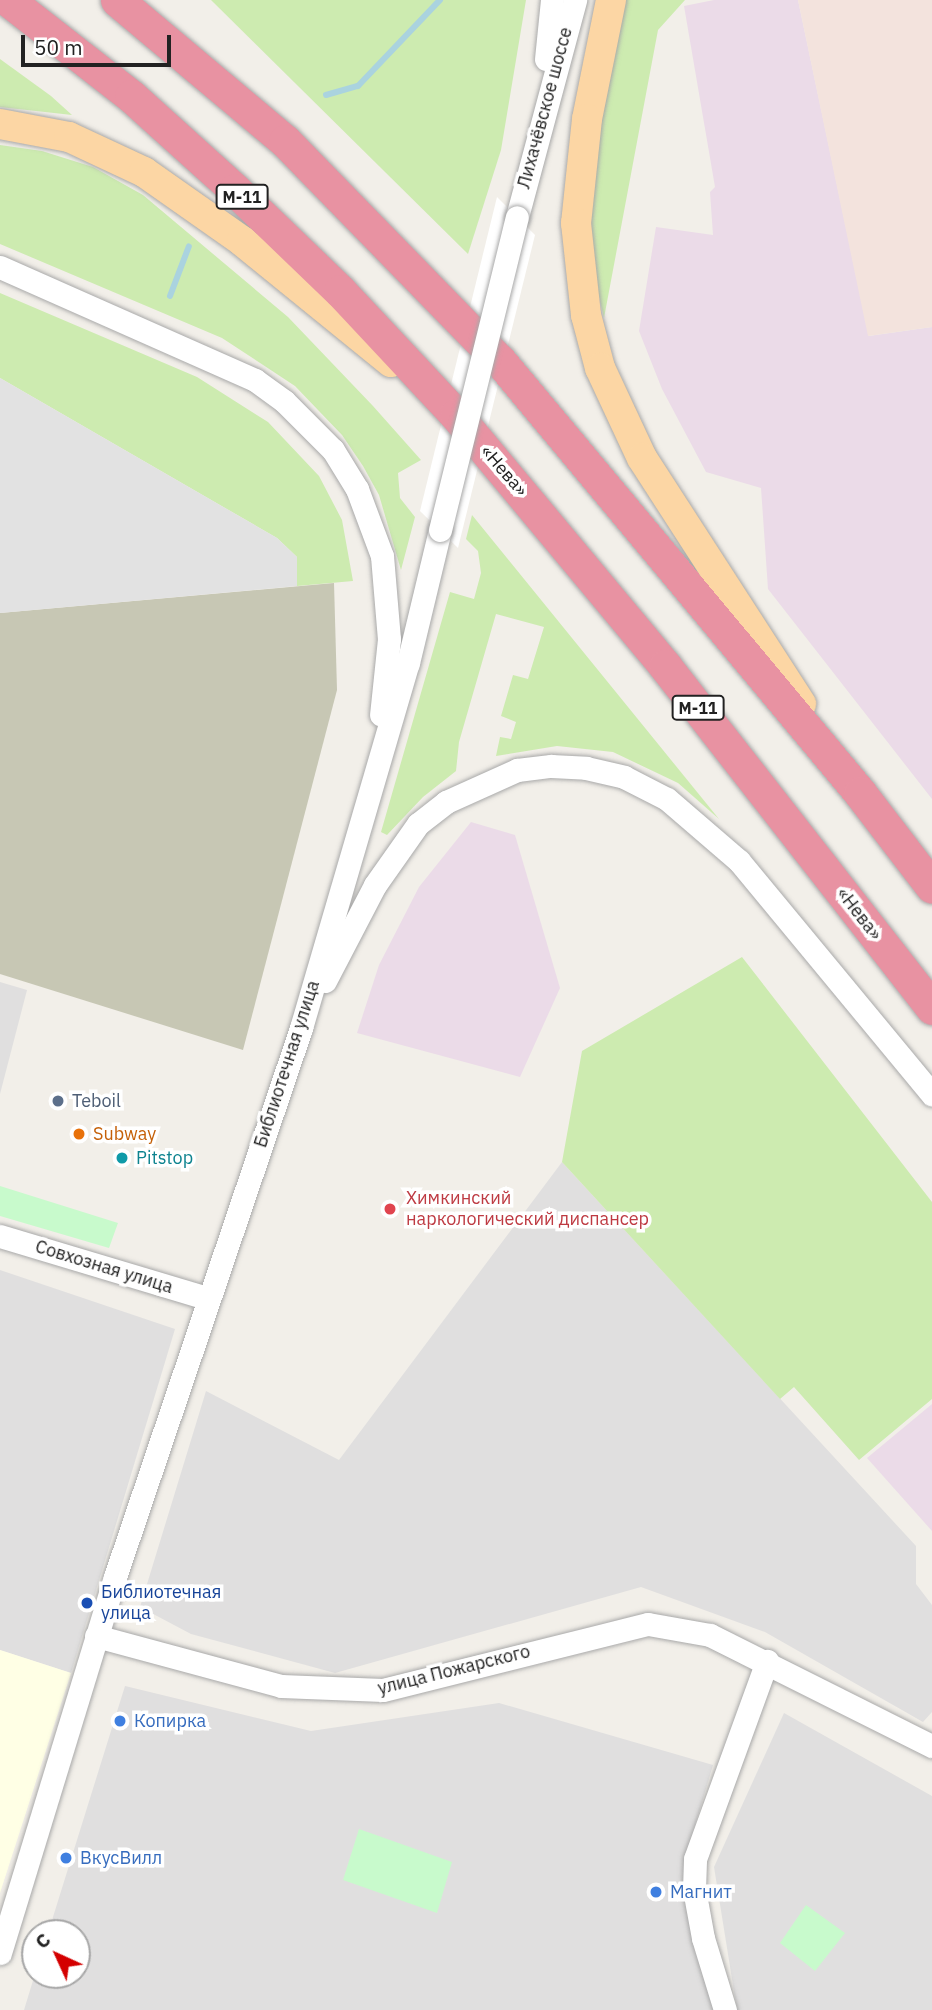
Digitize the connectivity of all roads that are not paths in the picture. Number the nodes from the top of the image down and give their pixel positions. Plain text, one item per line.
1 (8, 0) edge
2 (117, 0) edge
3 (126, 0) edge
4 (552, 0) edge
5 (568, 0) edge
6 (575, 0) edge
7 (611, 0) edge
8 (174, 44) junction
9 (559, 52) junction
10 (0, 124) edge
11 (534, 149) junction
12 (0, 267) edge
13 (456, 415) junction
14 (440, 530) joint
15 (377, 767) junction
16 (860, 793) junction
17 (932, 887) edge
18 (932, 1008) edge
19 (301, 1028) junction
20 (932, 1094) edge
21 (0, 1236) edge
22 (207, 1298) junction
23 (96, 1636) junction
24 (767, 1661) junction
25 (932, 1746) edge
26 (0, 1953) edge
27 (725, 2010) edge

1 - 13 highway, «Нева» / М-11
2 - 8 highway
3 - 8 street
4 - 11 street
5 - 9 street
6 - 9 street, Лихачёвское шоссе
7 - 16 main road
8 - 16 highway
9 - 11 street, Лихачёвское шоссе
10 - 13 main road
11 - 14 street, Лихачёвское шоссе, bridge
12 - 15 street
13 - 18 highway, «Нева» / М-11
14 - 15 street, Библиотечная улица
15 - 19 street, Библиотечная улица
16 - 17 highway
19 - 20 street
19 - 22 street, Библиотечная улица
21 - 22 street, Совхозная улица
22 - 23 street, Библиотечная улица
23 - 24 street, улица Пожарского
23 - 26 street, Библиотечная улица
24 - 25 street, улица Пожарского
24 - 27 street

